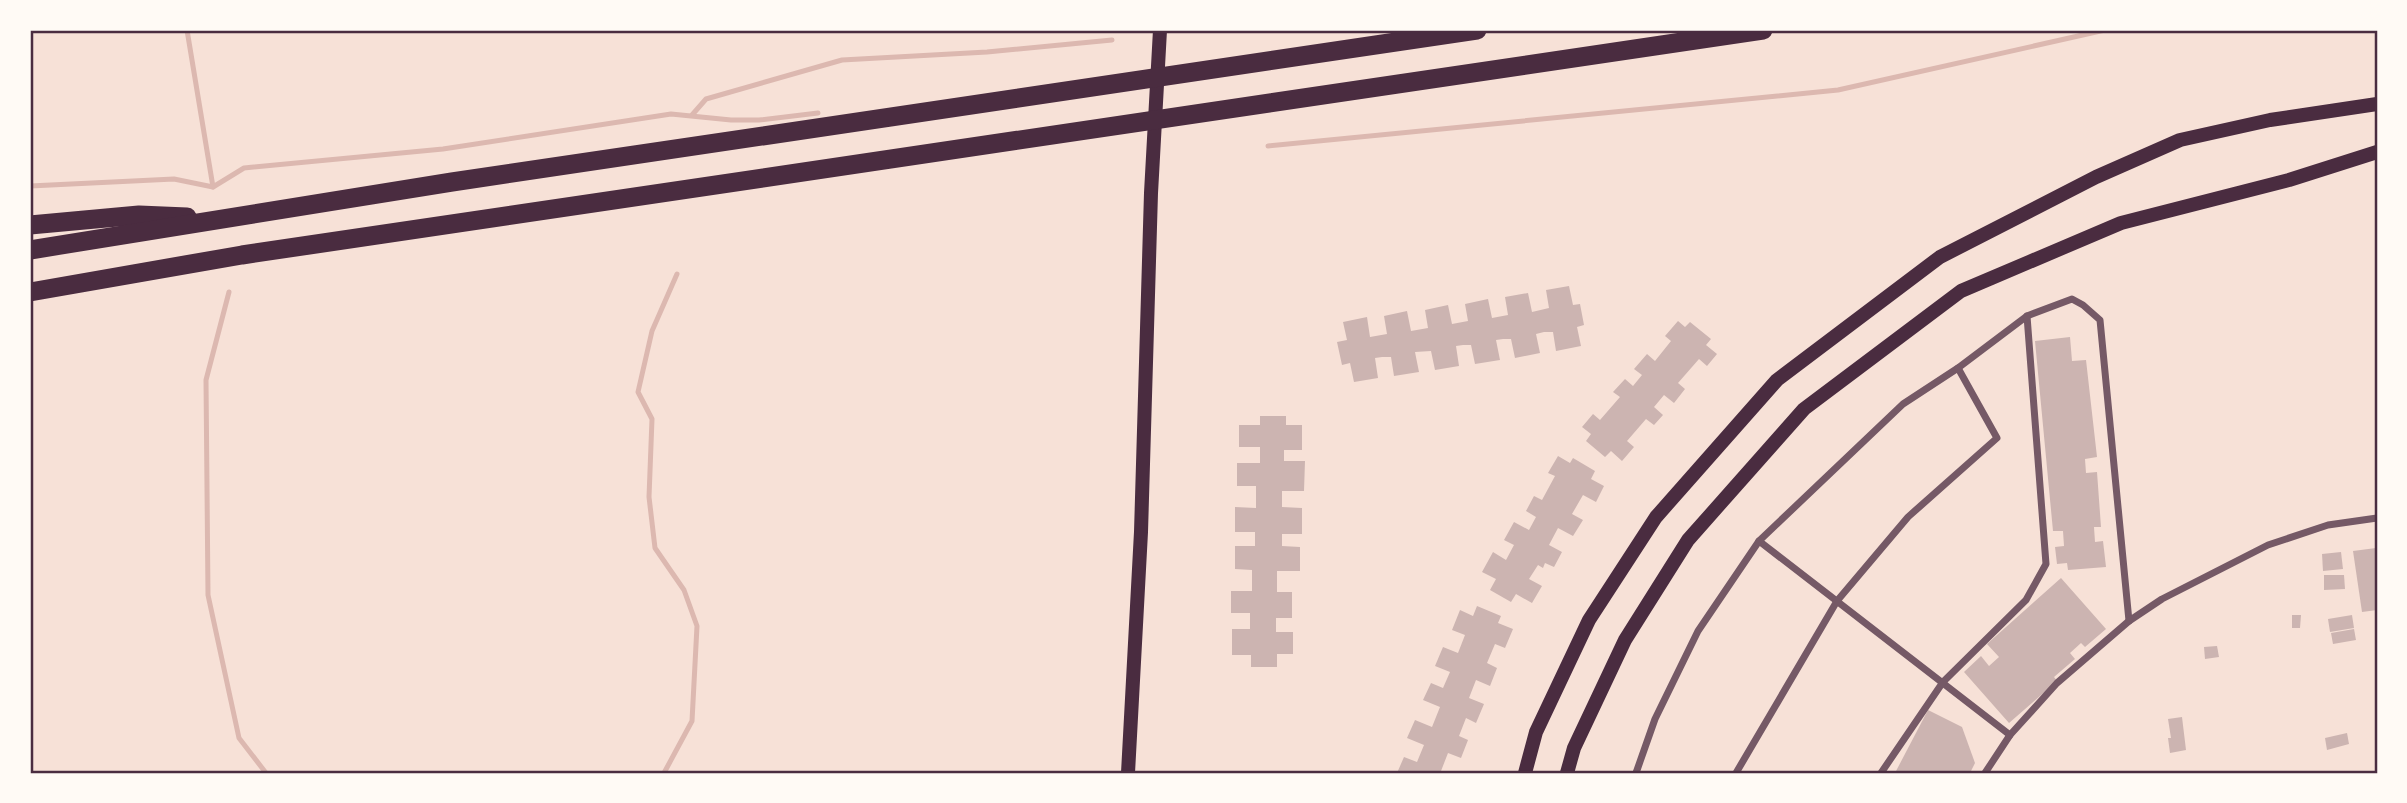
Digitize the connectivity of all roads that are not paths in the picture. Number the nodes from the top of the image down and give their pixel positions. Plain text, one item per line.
1 (1160, 30) edge
2 (1477, 30) edge
3 (1763, 30) edge
4 (2377, 104) edge
5 (2377, 152) edge
6 (237, 218) junction
7 (30, 225) edge
8 (30, 250) edge
9 (30, 292) edge
10 (2027, 316) junction
11 (1958, 368) junction
12 (2377, 519) edge
13 (1759, 541) junction
14 (1837, 601) junction
15 (2129, 621) junction
16 (1943, 682) junction
17 (2010, 735) junction
18 (1128, 773) edge
19 (1525, 773) edge
20 (1567, 773) edge
21 (1639, 773) edge
22 (1735, 773) edge
23 (1881, 773) edge
24 (1984, 773) edge

1 - 18 main road
2 - 6 highway
3 - 9 highway
4 - 19 main road
5 - 20 main road
6 - 7 highway
6 - 8 highway
10 - 11 street
10 - 15 street
10 - 16 street
11 - 13 street
11 - 14 street
12 - 15 street
13 - 14 street
13 - 21 street
14 - 16 street
14 - 22 street
15 - 17 street
16 - 17 street
16 - 23 street
17 - 24 street

